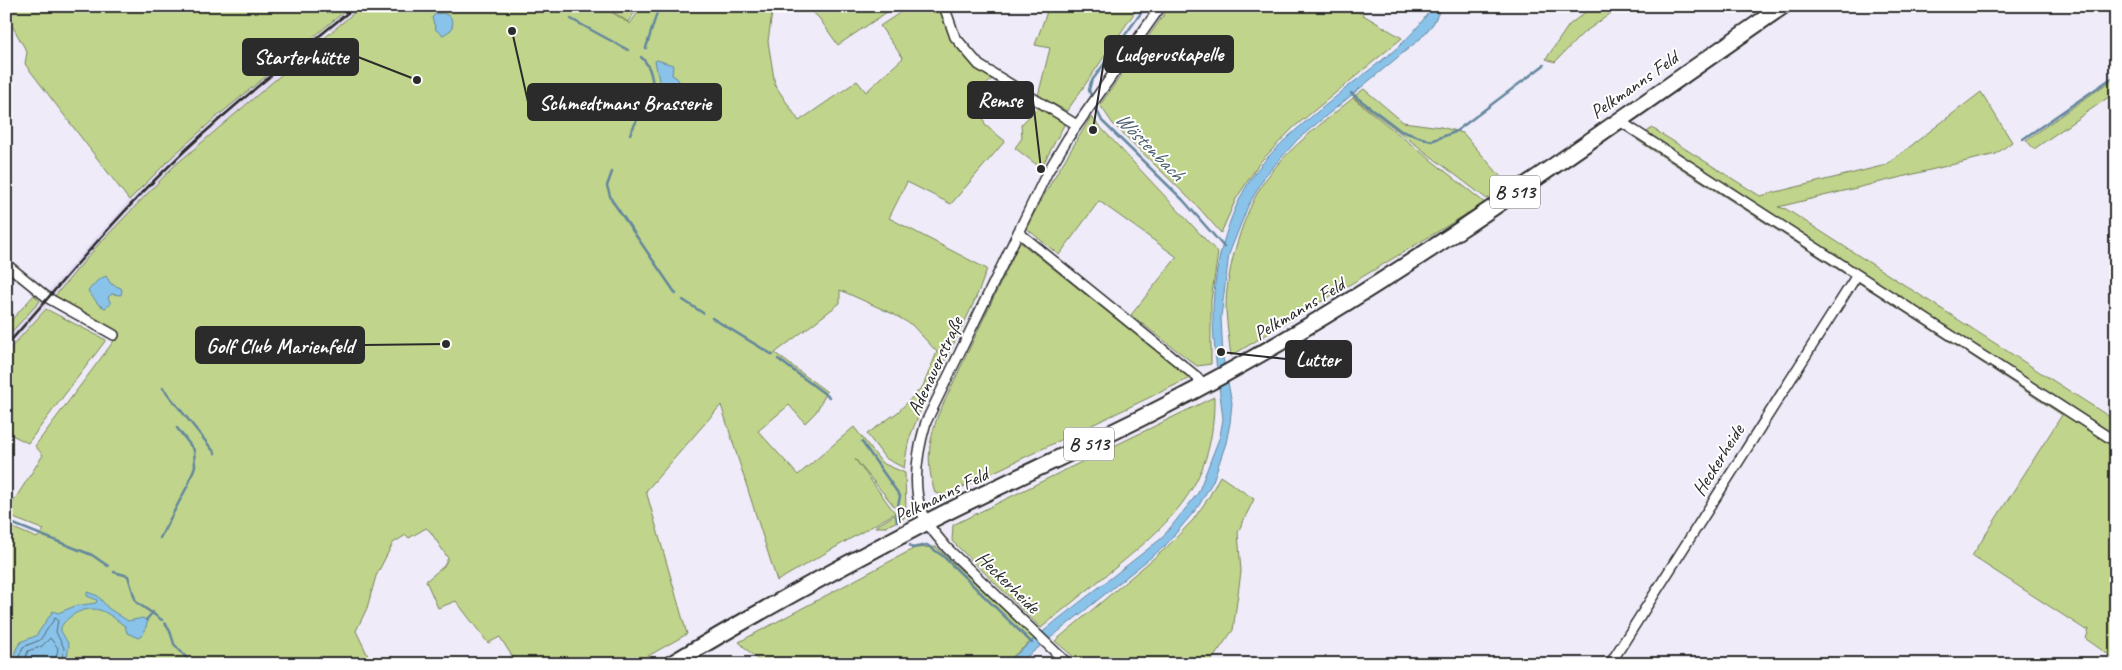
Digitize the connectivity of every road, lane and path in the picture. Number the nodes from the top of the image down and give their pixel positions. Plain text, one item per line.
1 (944, 6) edge
2 (1162, 6) edge
3 (1783, 6) edge
4 (1618, 120) junction
5 (1077, 125) junction
6 (1018, 232) junction
7 (6, 264) edge
8 (1856, 276) junction
9 (114, 335) dead end
10 (1208, 384) junction
11 (2116, 442) edge
12 (927, 522) junction
13 (671, 664) edge
14 (1068, 664) edge
15 (1610, 664) edge

1 - 5 street
2 - 5 street, Adenauerstraße
3 - 4 main road, Pelkmanns Feld / B 513
4 - 8 street
4 - 10 main road, Pelkmanns Feld / B 513
5 - 6 street, Adenauerstraße
6 - 10 street
6 - 12 street, Adenauerstraße
7 - 9 street
8 - 11 street
8 - 15 street, Heckerheide
10 - 12 main road, Pelkmanns Feld / B 513
12 - 13 main road, Pelkmanns Feld / B 513
12 - 14 street, Heckerheide

